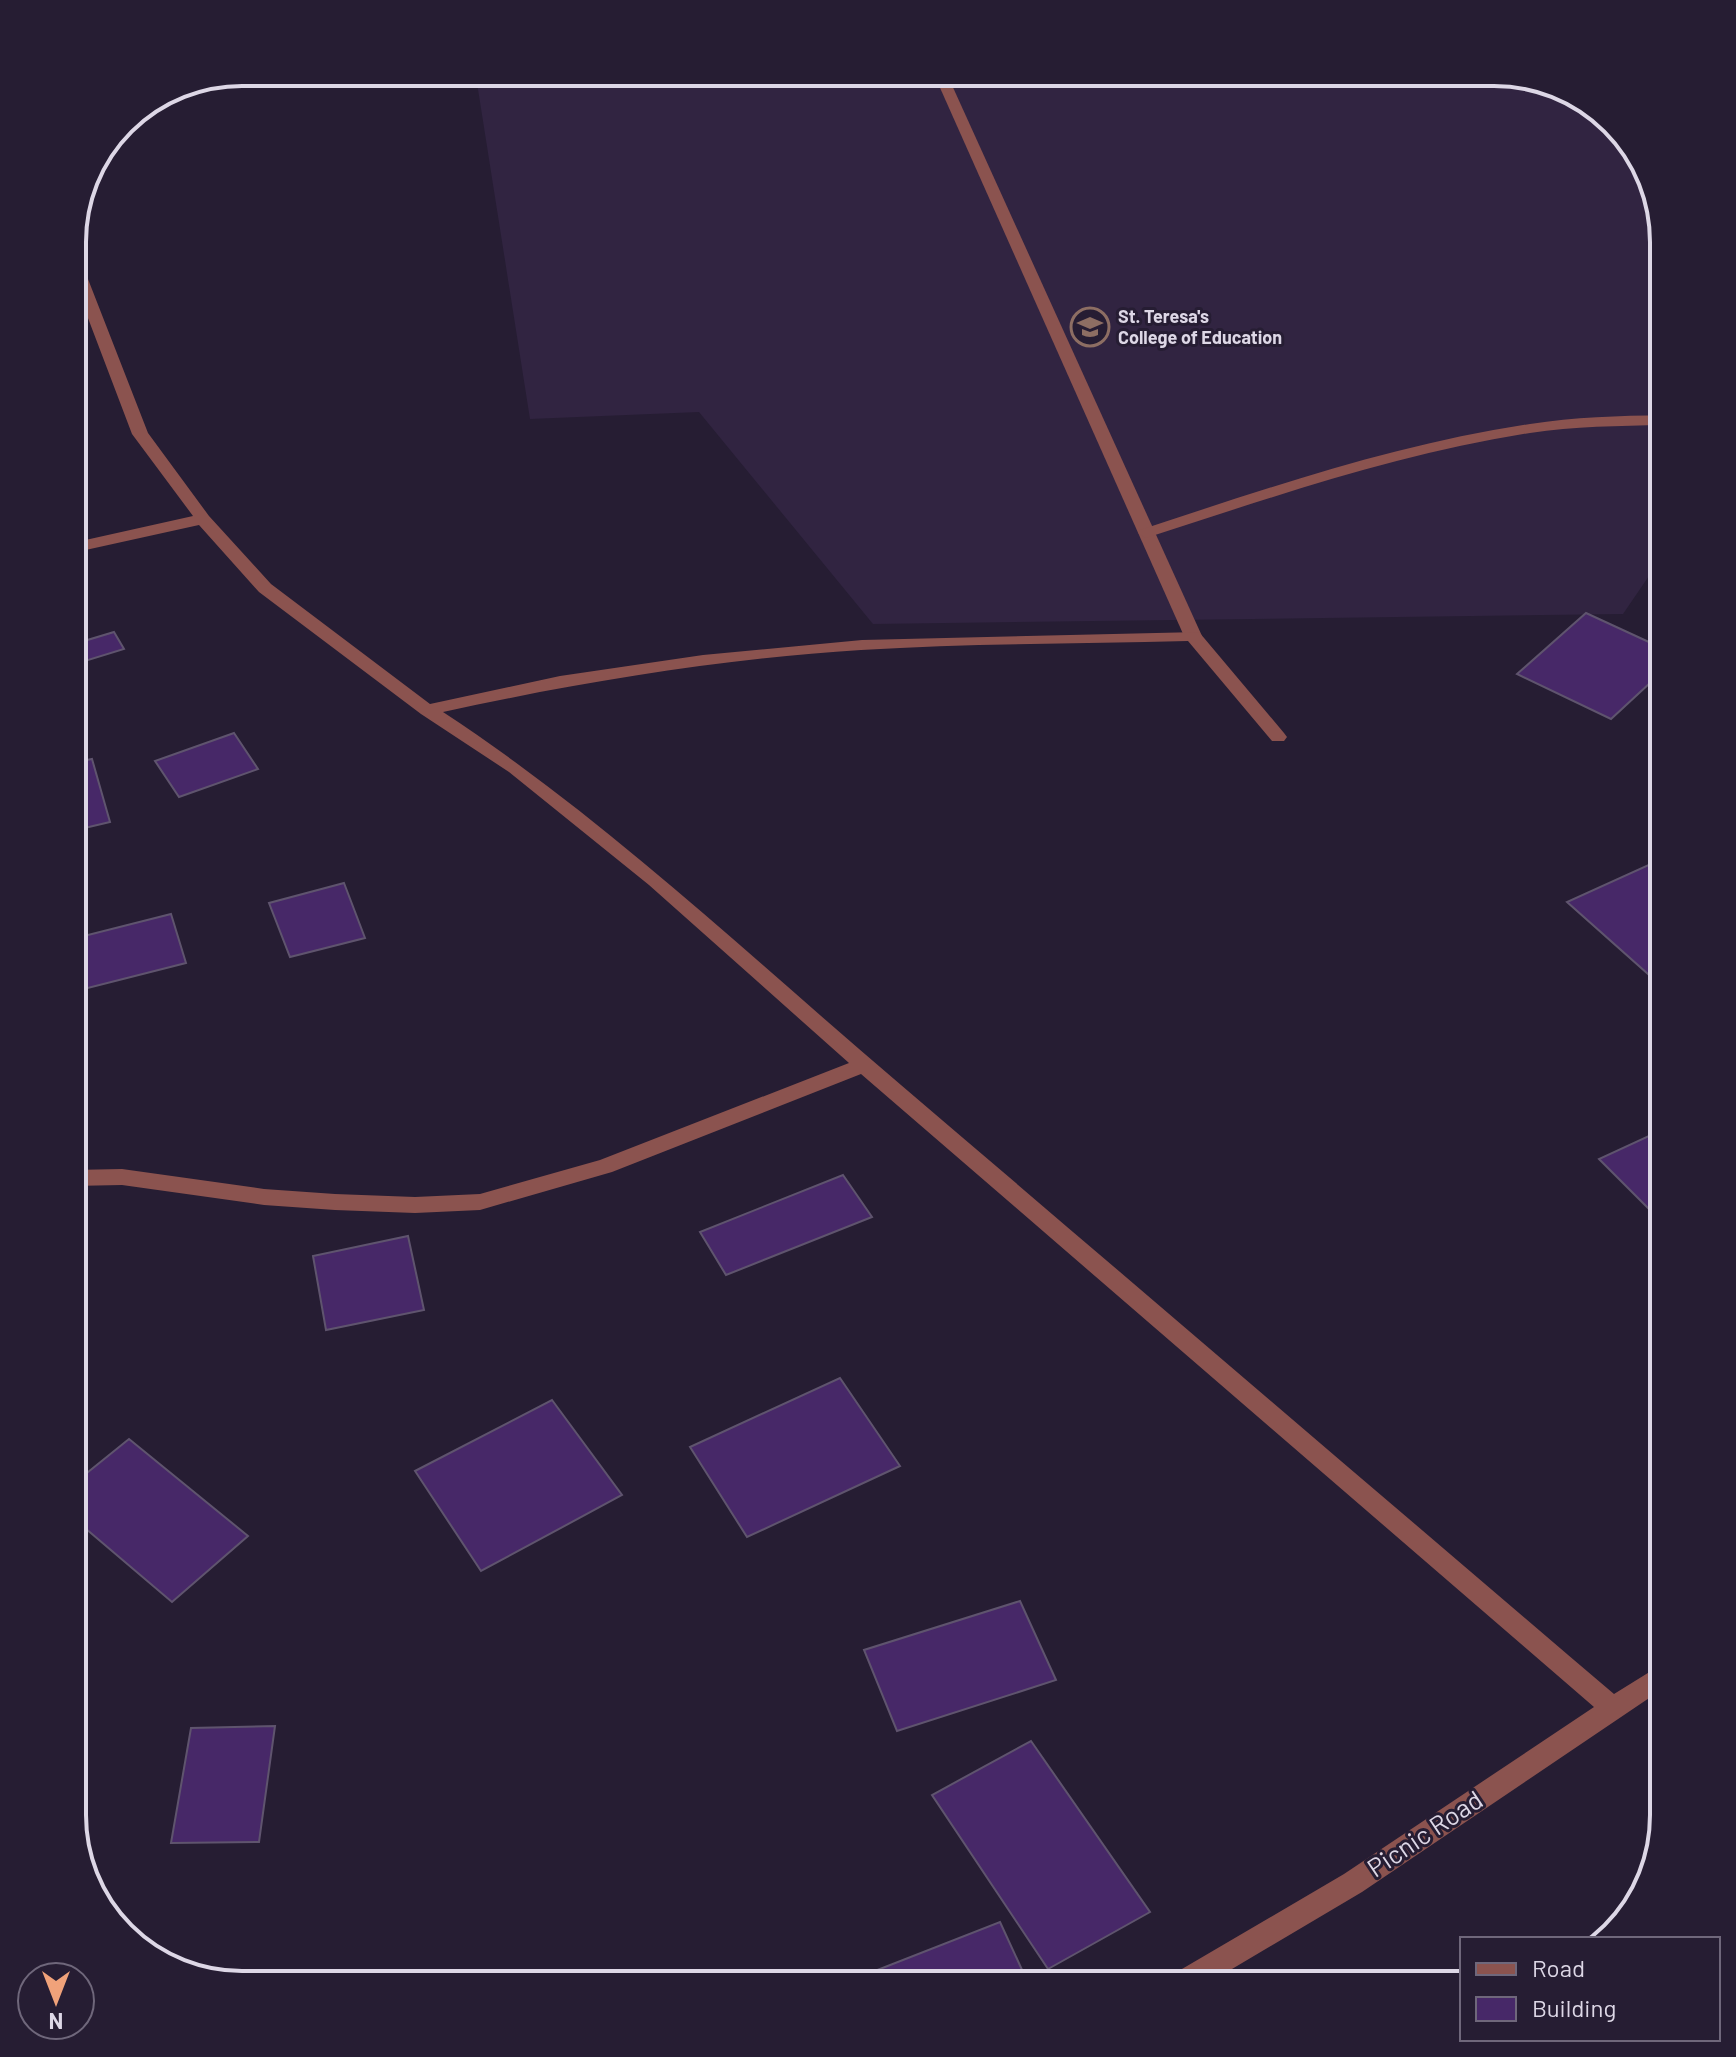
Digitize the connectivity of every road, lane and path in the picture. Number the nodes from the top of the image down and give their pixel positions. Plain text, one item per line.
1 (945, 86) edge
2 (86, 293) edge
3 (1650, 420) edge
4 (203, 519) junction
5 (1146, 533) junction
6 (86, 545) edge
7 (1193, 636) junction
8 (427, 710) junction
9 (1278, 737) dead end
10 (864, 1065) junction
11 (86, 1178) edge
12 (1650, 1683) edge
13 (1611, 1707) junction
14 (1204, 1971) edge

1 - 5 street
2 - 4 street
3 - 5 street
4 - 6 street
4 - 8 street
5 - 7 street
7 - 8 street
7 - 9 street
8 - 10 street
10 - 11 street
10 - 13 street
12 - 13 street, Picnic Road
13 - 14 street, Picnic Road

